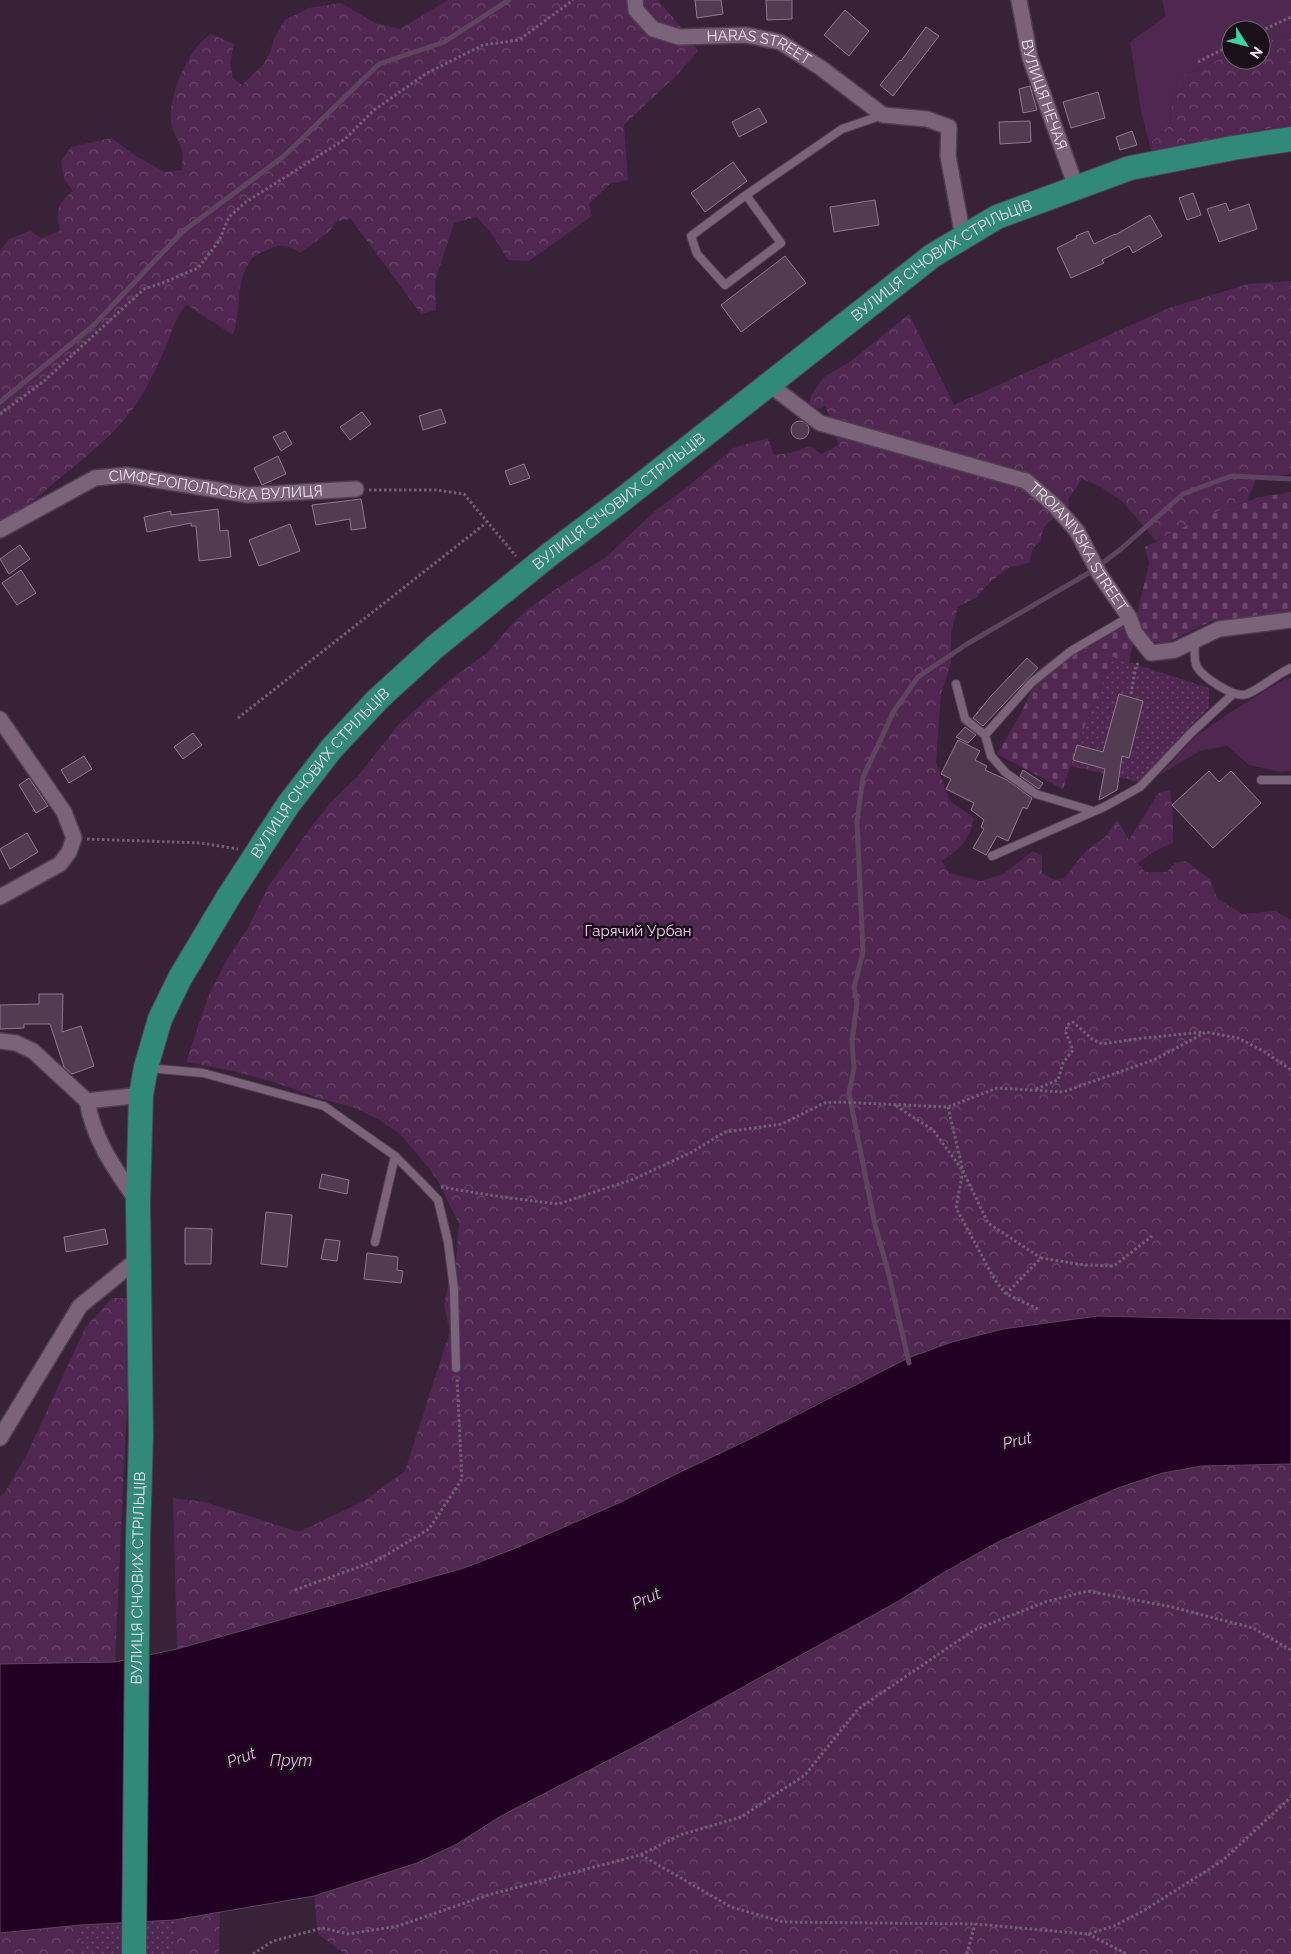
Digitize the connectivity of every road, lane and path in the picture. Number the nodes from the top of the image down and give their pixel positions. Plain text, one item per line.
1 (573, 0) edge
2 (635, 0) edge
3 (1019, 0) edge
4 (1291, 17) edge
5 (1271, 26) edge
6 (1221, 50) edge
7 (1198, 62) dead end
8 (884, 115) junction
9 (1291, 139) edge
10 (1076, 187) junction
11 (746, 195) junction
12 (963, 237) junction
13 (770, 385) junction
14 (0, 414) edge
15 (356, 490) joint
16 (486, 522) junction
17 (0, 530) edge
18 (549, 556) junction
19 (1128, 618) junction
20 (1291, 620) edge
21 (1195, 640) junction
22 (1151, 652) junction
23 (1291, 668) edge
24 (956, 684) dead end
25 (1131, 694) dead end
26 (1233, 694) junction
27 (238, 718) dead end
28 (0, 719) edge
29 (985, 735) junction
30 (1261, 780) dead end
31 (1291, 780) edge
32 (1094, 811) junction
33 (74, 838) junction
34 (241, 849) dead end
35 (992, 856) dead end
36 (0, 897) edge
37 (1206, 1032) junction
38 (0, 1042) edge
39 (146, 1067) junction
40 (1291, 1070) edge
41 (1033, 1090) junction
42 (141, 1095) junction
43 (87, 1101) junction
44 (896, 1105) junction
45 (948, 1107) junction
46 (395, 1156) junction
47 (963, 1171) junction
48 (423, 1184) junction
49 (138, 1202) junction
50 (1152, 1236) dead end
51 (374, 1242) dead end
52 (139, 1258) junction
53 (1041, 1258) junction
54 (1006, 1294) junction
55 (1038, 1308) dead end
56 (456, 1368) joint
57 (0, 1438) edge
58 (295, 1590) dead end
59 (1291, 1650) edge
60 (1291, 1797) edge
61 (640, 1855) junction
62 (975, 1924) junction
63 (1088, 1934) junction
64 (134, 1954) edge
65 (253, 1954) edge
66 (967, 1954) edge
67 (1126, 1954) edge

1 - 14 path
2 - 8 street, HARAS STREET
3 - 10 street, ВУЛИЦЯ НЕЧАЯ
4 - 5 path
6 - 7 path
8 - 11 lane
8 - 12 street
9 - 10 main road, ВУЛИЦЯ СІЧОВИХ СТРІЛЬЦІВ
10 - 12 main road, ВУЛИЦЯ СІЧОВИХ СТРІЛЬЦІВ
11 - 11 lane
12 - 13 main road, ВУЛИЦЯ СІЧОВИХ СТРІЛЬЦІВ
13 - 18 main road, ВУЛИЦЯ СІЧОВИХ СТРІЛЬЦІВ
13 - 19 street, TROIANIVSKA STREET
15 - 16 path
15 - 17 street, СІМФЕРОПОЛЬСЬКА ВУЛИЦЯ
16 - 18 path
16 - 27 path
18 - 39 main road, ВУЛИЦЯ СІЧОВИХ СТРІЛЬЦІВ
19 - 22 street, TROIANIVSKA STREET
19 - 29 lane
20 - 21 street
21 - 22 street
21 - 26 lane
22 - 25 path
23 - 26 lane
24 - 29 lane
26 - 32 lane
28 - 33 street
29 - 32 lane
30 - 31 lane
32 - 35 lane
33 - 34 path
33 - 36 street
37 - 40 path
37 - 41 path
37 - 41 path
38 - 43 street
39 - 42 main road, ВУЛИЦЯ СІЧОВИХ СТРІЛЬЦІВ
39 - 46 lane
41 - 45 path
42 - 43 street
42 - 49 main road, ВУЛИЦЯ СІЧОВИХ СТРІЛЬЦІВ
43 - 49 street
44 - 45 path
44 - 47 path
44 - 48 path
45 - 47 path
46 - 48 lane
46 - 51 lane
47 - 53 path
47 - 54 path
48 - 56 lane
49 - 52 main road, ВУЛИЦЯ СІЧОВИХ СТРІЛЬЦІВ
50 - 53 path
52 - 57 street
52 - 64 main road, ВУЛИЦЯ СІЧОВИХ СТРІЛЬЦІВ
53 - 54 path
54 - 55 path
56 - 58 path
59 - 61 path
60 - 63 path
61 - 62 path
61 - 65 path
62 - 63 path
62 - 66 path
63 - 67 path

